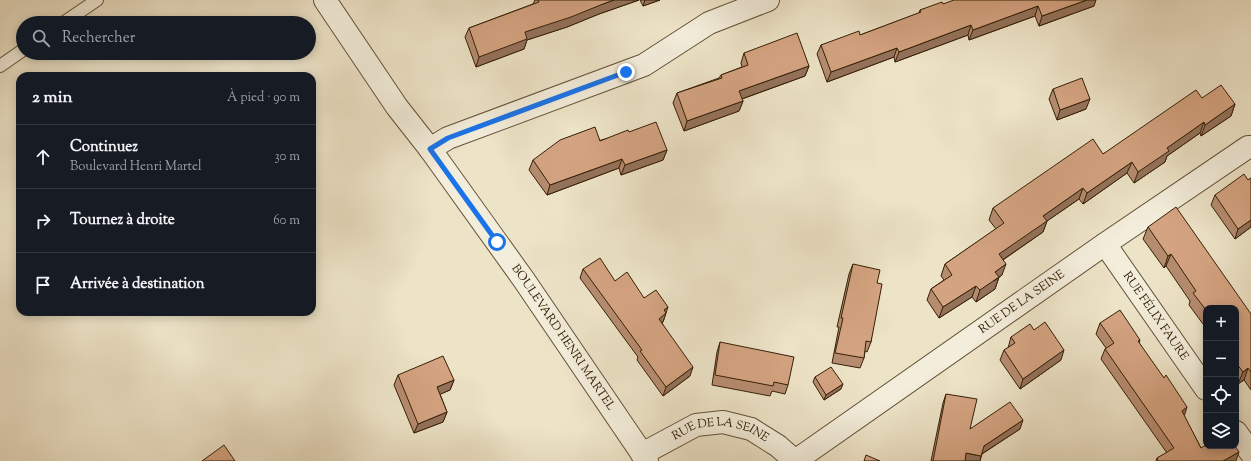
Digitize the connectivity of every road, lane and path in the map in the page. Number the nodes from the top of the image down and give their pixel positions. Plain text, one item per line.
1 (97, 0) edge
2 (325, 0) edge
3 (768, 0) edge
4 (73, 16) edge
5 (16, 55) edge
6 (0, 66) edge
7 (1251, 147) edge
8 (430, 149) junction
9 (1105, 244) junction
10 (1203, 385) edge
11 (1239, 436) edge
12 (1251, 453) edge
13 (644, 458) edge
14 (795, 461) edge

1 - 4 lane
2 - 8 street, BOULEVARD HENRI MARTEL
3 - 8 street
5 - 6 lane
7 - 9 street, RUE DE LA SEINE
8 - 13 street, BOULEVARD HENRI MARTEL
9 - 10 street, RUE FÉLIX FAURE
9 - 14 street, RUE DE LA SEINE
11 - 12 street
13 - 14 street, RUE DE LA SEINE

